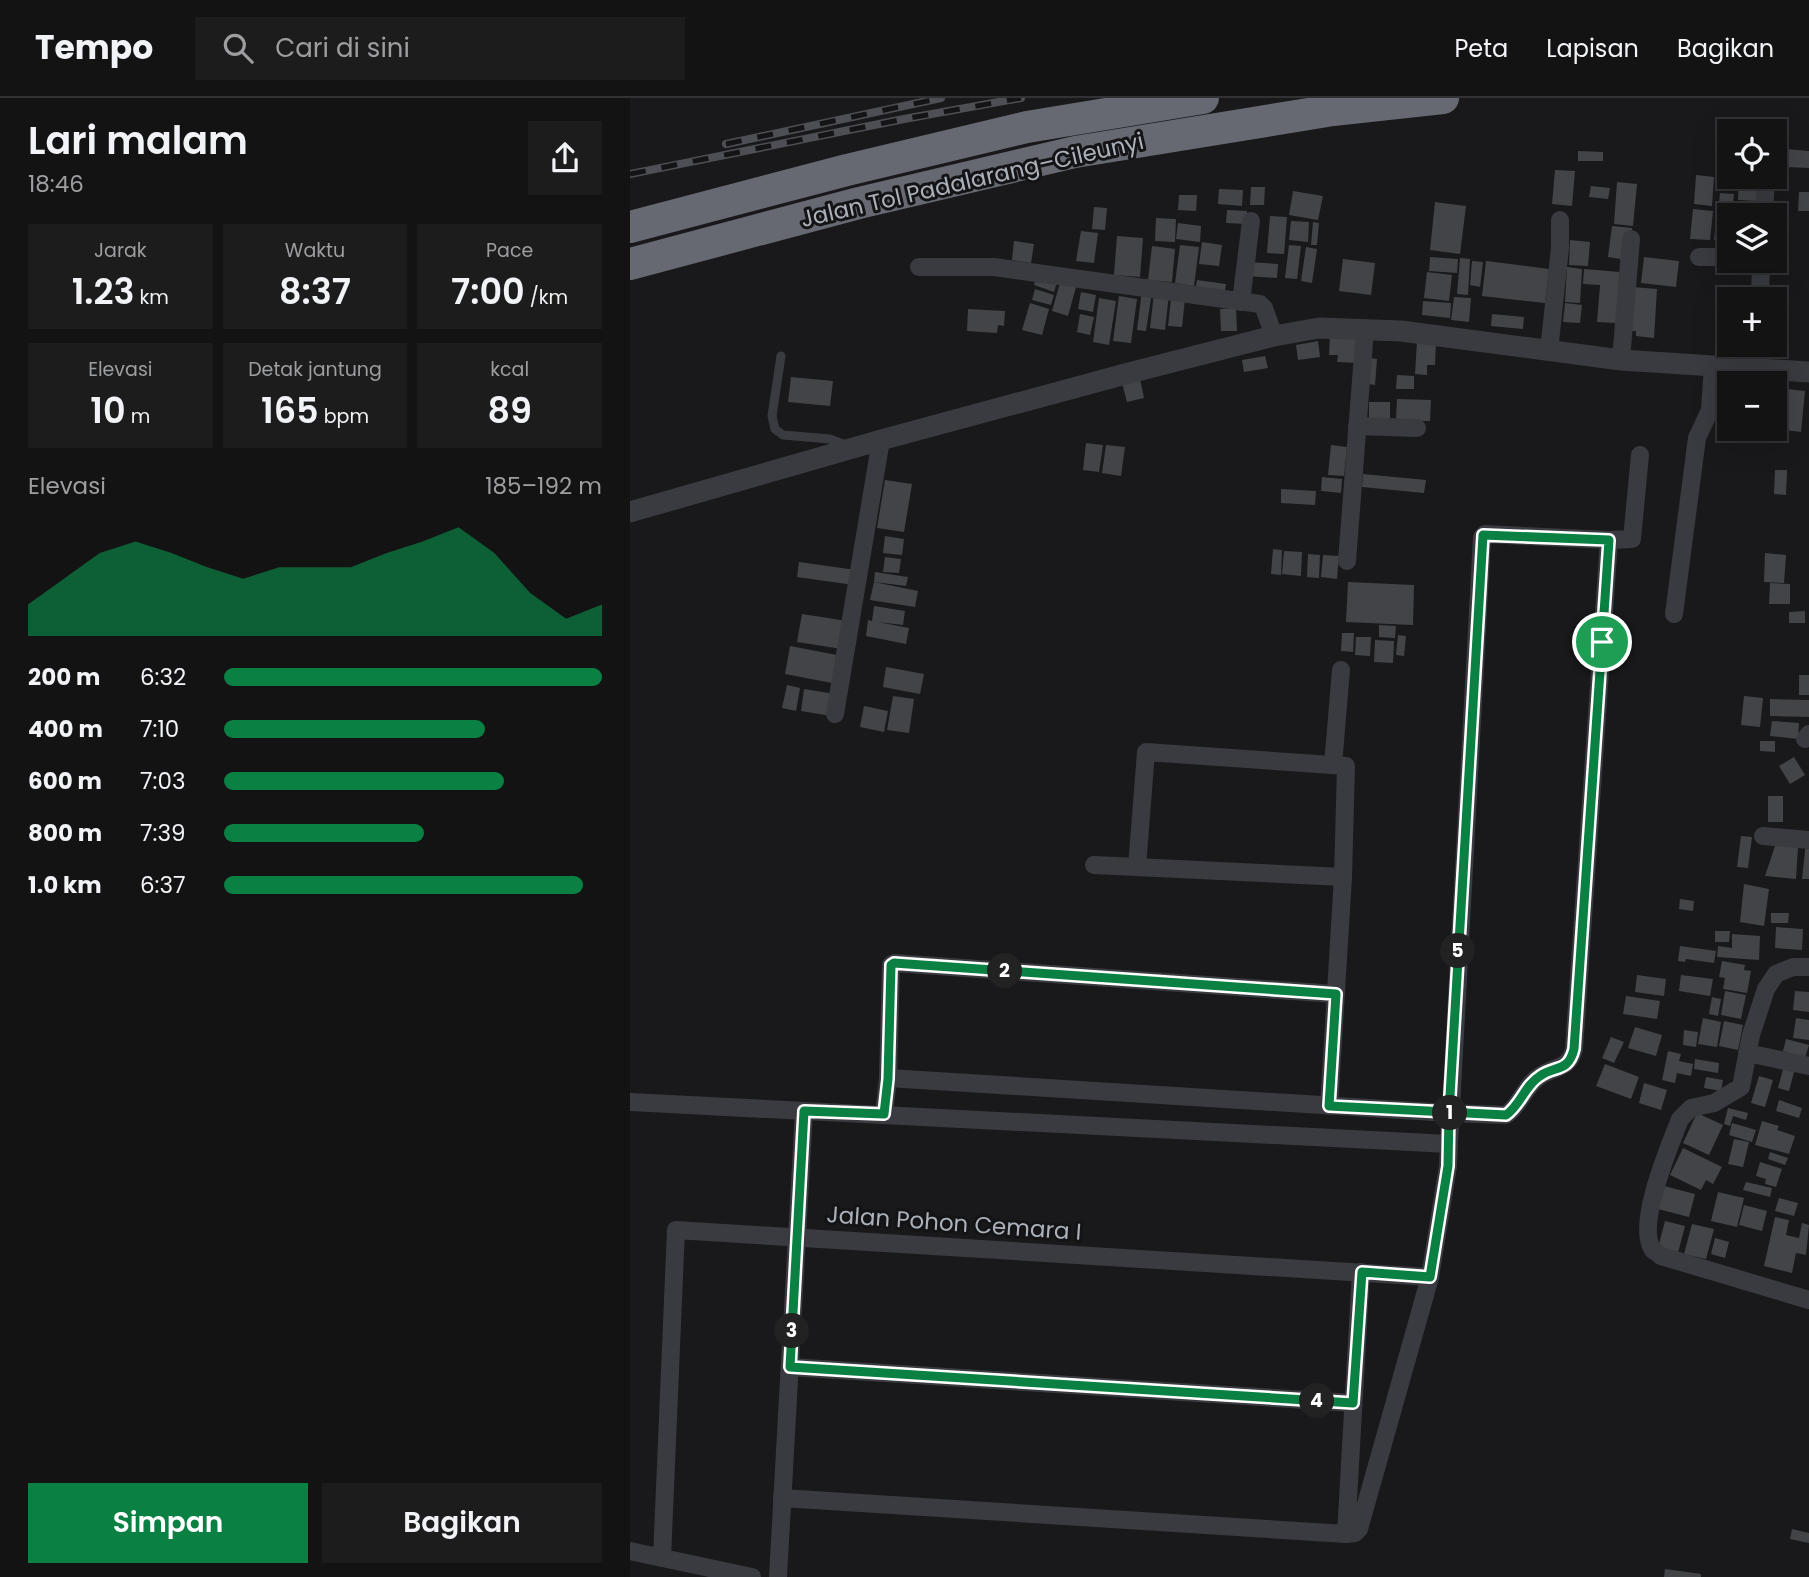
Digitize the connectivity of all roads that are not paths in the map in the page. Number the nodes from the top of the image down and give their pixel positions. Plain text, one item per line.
1 (1203, 98) edge
2 (1443, 98) edge
3 (1560, 220) dead end
4 (1251, 221) dead end
5 (630, 227) edge
6 (1631, 239) dead end
7 (1699, 257) dead end
8 (1717, 257) edge
9 (630, 264) edge
10 (919, 267) dead end
11 (1241, 302) junction
12 (1365, 329) junction
13 (1274, 336) junction
14 (1549, 351) junction
15 (781, 356) dead end
16 (1757, 357) edge
17 (1621, 359) junction
18 (1713, 365) junction
19 (1757, 368) junction
20 (1809, 372) edge
21 (1357, 426) junction
22 (1417, 428) dead end
23 (881, 440) junction
24 (852, 448) junction
25 (1640, 455) dead end
26 (630, 512) edge
27 (1609, 540) junction
28 (1348, 561) dead end
29 (1674, 614) dead end
30 (1340, 670) dead end
31 (835, 714) dead end
32 (1333, 765) junction
33 (1763, 836) dead end
34 (1809, 840) edge
35 (1094, 865) dead end
36 (1138, 867) junction
37 (1343, 877) junction
38 (1809, 967) edge
39 (1336, 994) junction
40 (1747, 1053) junction
41 (1809, 1066) edge
42 (888, 1079) junction
43 (630, 1102) edge
44 (1329, 1106) junction
45 (804, 1111) junction
46 (1449, 1113) junction
47 (884, 1114) junction
48 (1449, 1144) junction
49 (798, 1237) junction
50 (1362, 1272) junction
51 (1430, 1277) junction
52 (1809, 1300) edge
53 (790, 1367) junction
54 (1353, 1403) junction
55 (782, 1498) junction
56 (1346, 1534) junction
57 (630, 1551) edge
58 (662, 1558) junction
59 (752, 1577) edge
60 (778, 1577) edge

1 - 5 highway, Jalan Tol Padalarang–Cileunyi
2 - 9 highway, Jalan Tol Padalarang–Cileunyi
3 - 14 street
4 - 11 street
6 - 17 street
7 - 8 street
10 - 11 street
11 - 13 street
12 - 13 street
12 - 14 street
12 - 21 street
13 - 23 street
14 - 17 street
15 - 24 lane
16 - 19 street
17 - 18 street
18 - 19 street
18 - 29 street
19 - 20 street
21 - 22 street
21 - 28 street
23 - 24 street
23 - 31 street
24 - 26 street
25 - 27 street
27 - 46 street
27 - 46 street
30 - 32 street
32 - 36 street
32 - 37 street
33 - 34 street
35 - 36 street
36 - 37 street
37 - 39 street
38 - 40 street
39 - 42 street
39 - 44 street
40 - 41 street
40 - 52 street
42 - 44 street
42 - 47 street
43 - 45 street
44 - 46 street
45 - 47 street
45 - 49 street
46 - 48 street
47 - 48 street
48 - 51 street
49 - 50 street, Jalan Pohon Cemara I
49 - 53 street
49 - 58 street, Jalan Pohon Cemara I
50 - 51 street, Jalan Pohon Cemara I
50 - 54 street
51 - 56 street
53 - 54 street
53 - 55 street
54 - 56 street
55 - 56 street
55 - 60 street
57 - 58 street
58 - 59 street

